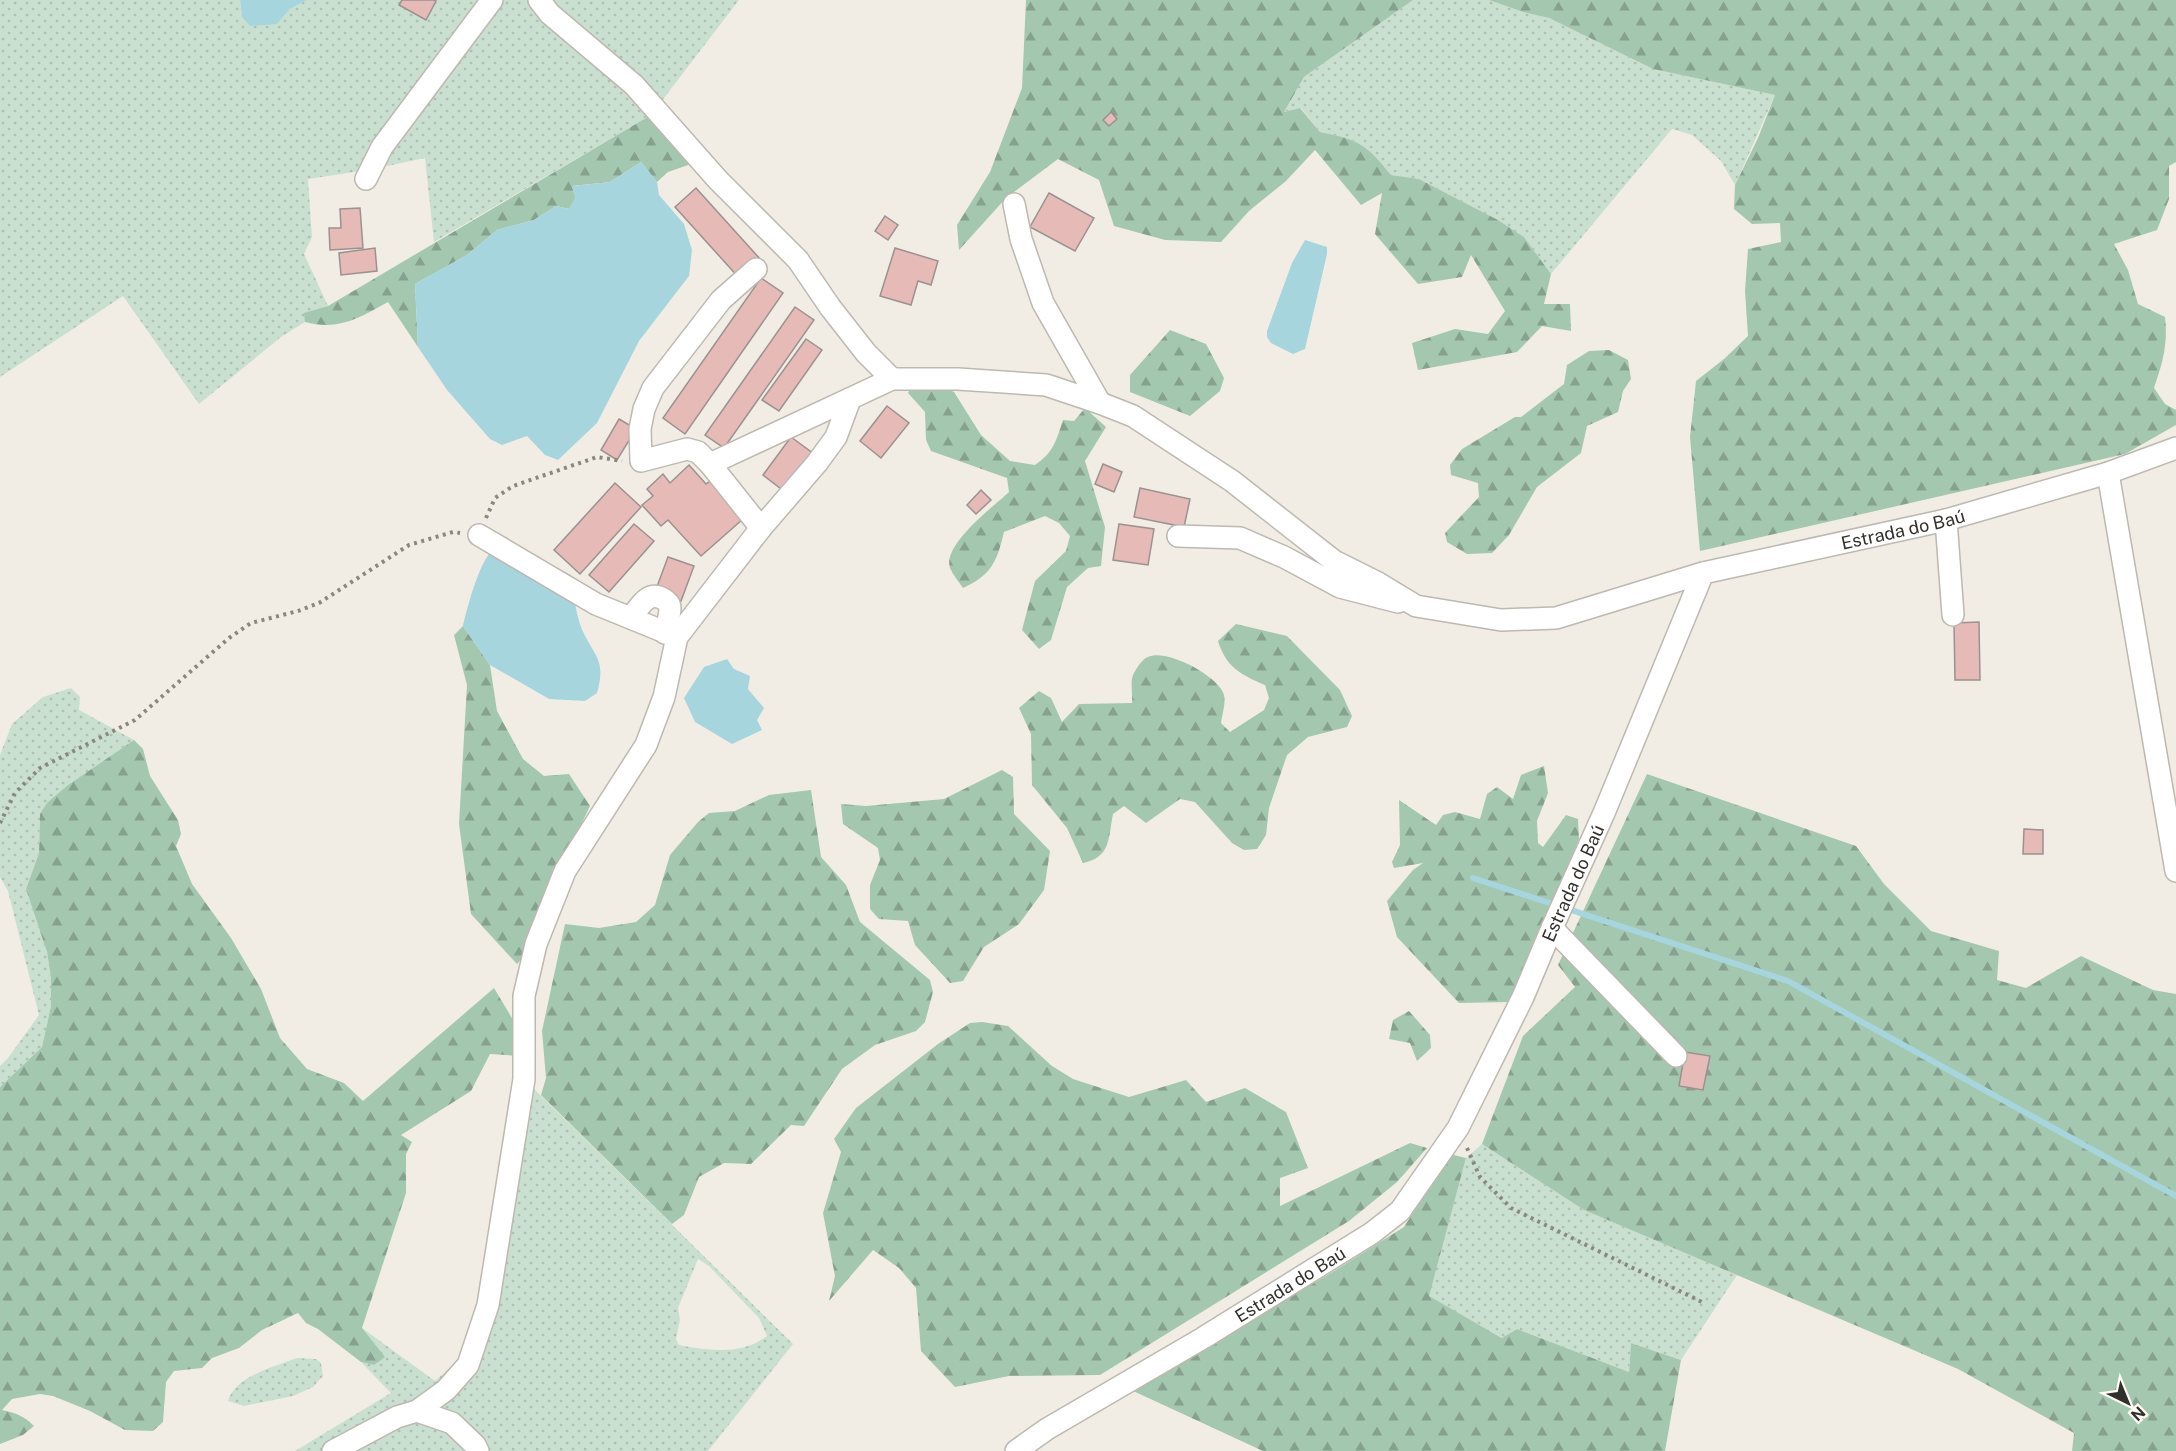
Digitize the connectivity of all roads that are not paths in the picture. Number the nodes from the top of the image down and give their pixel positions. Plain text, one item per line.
1 (492, 0) edge
2 (539, 0) edge
3 (366, 179) dead end
4 (1014, 204) dead end
5 (756, 269) dead end
6 (892, 379) junction
7 (850, 399) junction
8 (1100, 403) junction
9 (2176, 448) edge
10 (710, 464) junction
11 (2109, 473) junction
12 (1946, 520) junction
13 (761, 528) junction
14 (479, 535) road end
15 (1178, 536) dead end
16 (1703, 573) junction
17 (1416, 606) junction
18 (1953, 615) dead end
19 (631, 618) junction
20 (671, 635) junction
21 (2176, 870) edge
22 (1552, 927) junction
23 (1676, 1056) dead end
24 (417, 1411) junction
25 (333, 1451) edge
26 (478, 1451) edge
27 (1016, 1451) edge

1 - 3 street
2 - 6 street
4 - 8 street
5 - 10 street
6 - 7 street
6 - 8 street
7 - 10 street
7 - 13 street
8 - 17 street
9 - 11 street, Estrada do Baú
10 - 13 street
11 - 12 street, Estrada do Baú
11 - 21 street
12 - 16 street, Estrada do Baú
12 - 18 street
13 - 20 street
14 - 19 street
15 - 17 street
16 - 17 street
16 - 22 street, Estrada do Baú
19 - 20 street
19 - 20 street
20 - 24 street
22 - 23 street
22 - 27 street, Estrada do Baú
24 - 25 street
24 - 26 street

